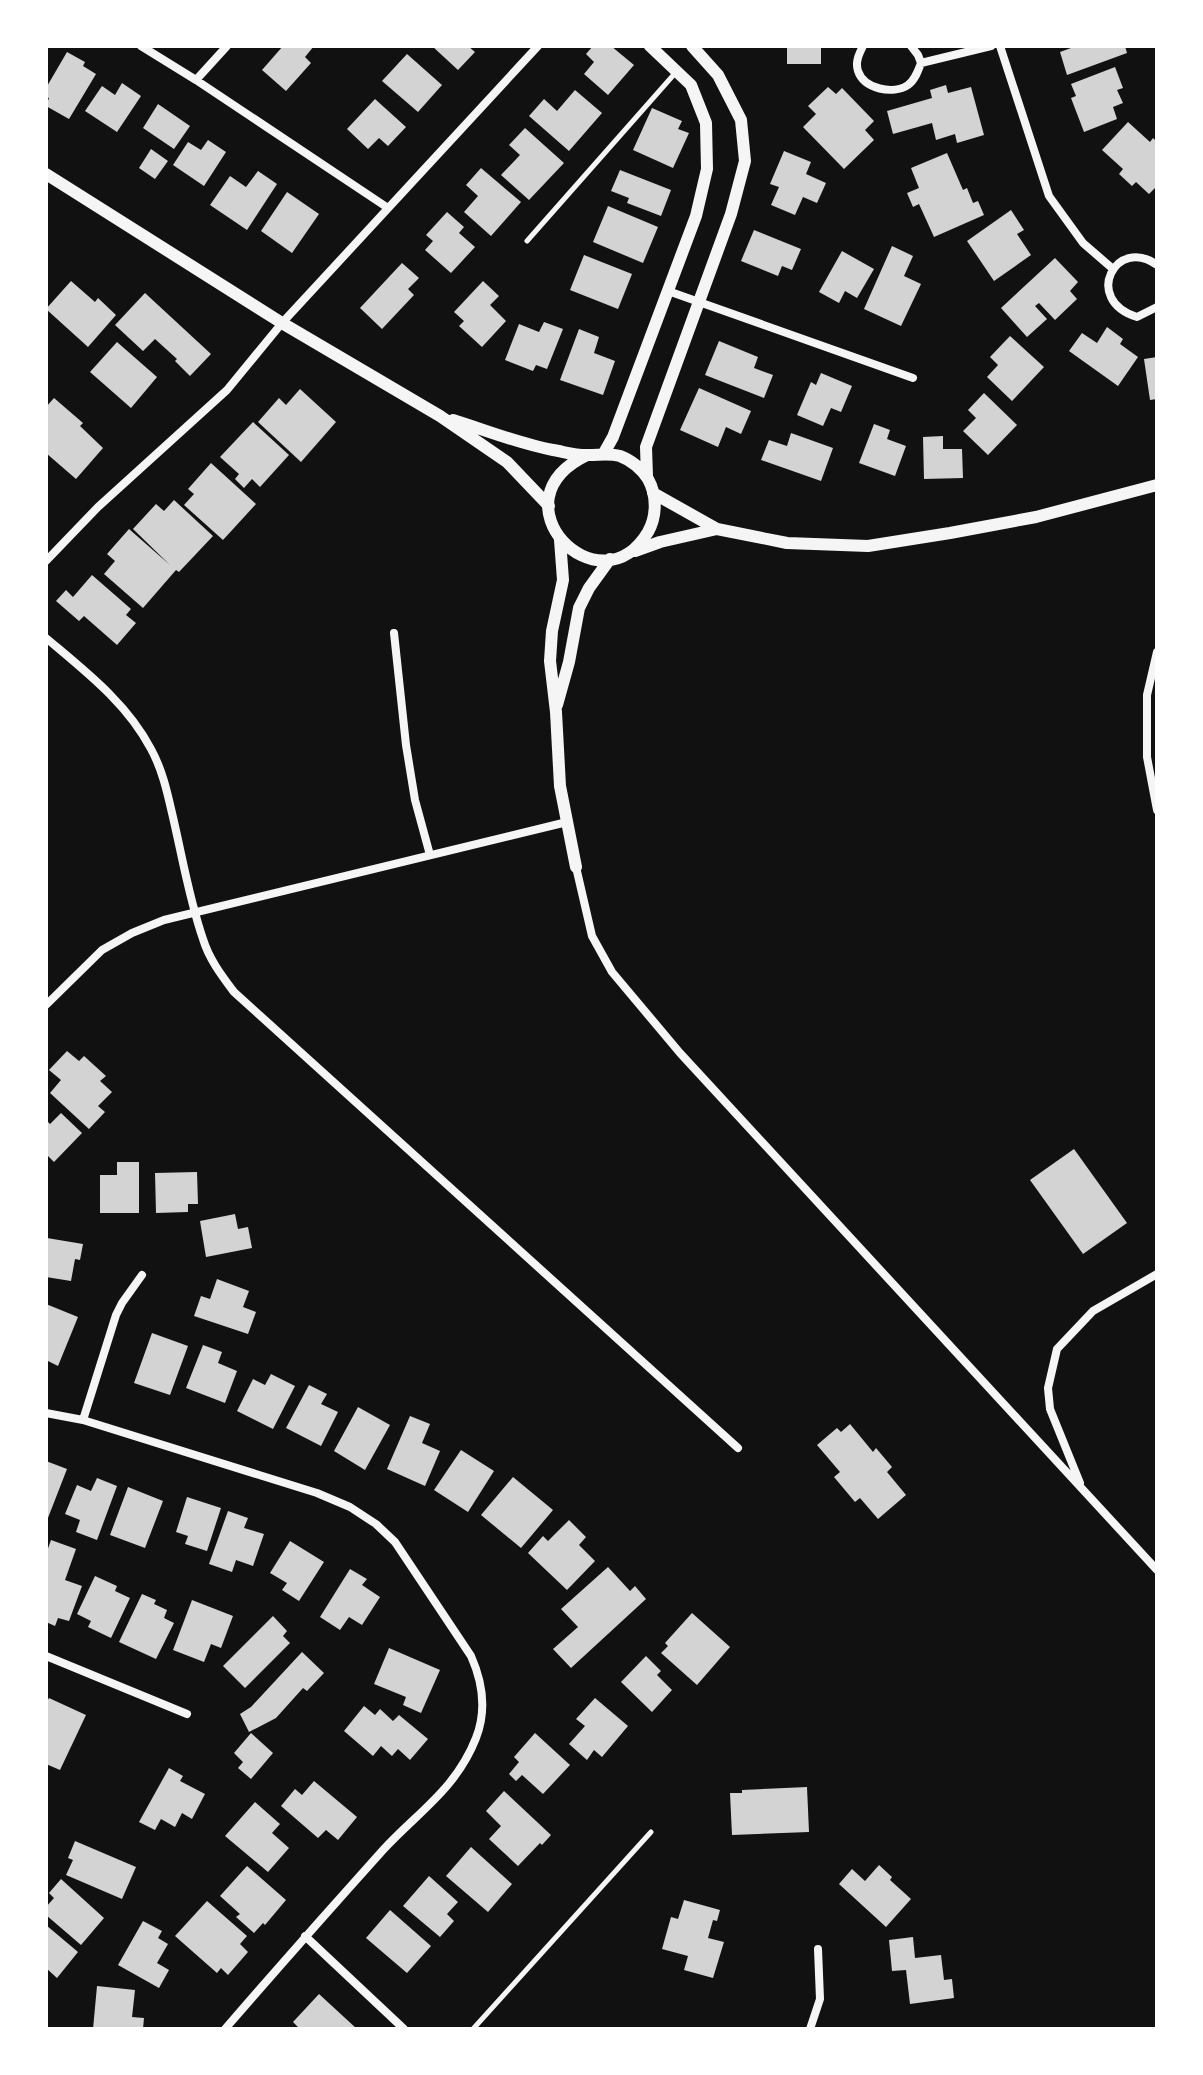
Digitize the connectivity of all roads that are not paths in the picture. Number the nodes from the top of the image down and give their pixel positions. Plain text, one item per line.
1 (141, 46) edge
2 (227, 46) edge
3 (538, 46) edge
4 (650, 46) edge
5 (692, 46) edge
6 (863, 46) edge
7 (911, 46) edge
8 (991, 46) edge
9 (1000, 46) edge
10 (921, 63) junction
11 (677, 71) junction
12 (196, 80) junction
13 (46, 174) edge
14 (388, 208) junction
15 (527, 241) dead end
16 (1157, 265) edge
17 (1113, 269) junction
18 (668, 291) junction
19 (699, 302) junction
20 (1157, 307) edge
21 (282, 323) junction
22 (913, 378) dead end
23 (440, 416) junction
24 (604, 453) junction
25 (587, 455) junction
26 (647, 477) junction
27 (1157, 485) edge
28 (653, 493) junction
29 (549, 506) junction
30 (717, 529) junction
31 (560, 540) junction
32 (627, 554) junction
33 (610, 559) junction
34 (46, 561) edge
35 (394, 633) dead end
36 (46, 638) edge
37 (1157, 652) edge
38 (556, 712) junction
39 (1157, 810) edge
40 (567, 822) junction
41 (430, 855) junction
42 (576, 867) joint
43 (196, 911) junction
44 (46, 1005) edge
45 (1157, 1274) edge
46 (142, 1275) dead end
47 (46, 1413) edge
48 (83, 1420) junction
49 (738, 1448) dead end
50 (1083, 1490) junction
51 (1157, 1570) edge
52 (46, 1656) edge
53 (187, 1714) dead end
54 (651, 1832) dead end
55 (305, 1936) junction
56 (818, 1949) dead end
57 (225, 2029) edge
58 (404, 2029) edge
59 (473, 2029) edge
60 (810, 2029) edge

1 - 12 street
2 - 12 street
3 - 14 street
4 - 11 street
5 - 19 street
6 - 10 street
7 - 10 street
8 - 10 street
9 - 17 street
11 - 15 lane
11 - 18 street
12 - 14 street
13 - 21 street
14 - 21 street
16 - 17 street
17 - 20 street
18 - 19 street
18 - 24 street
19 - 22 street
19 - 26 street
21 - 23 street
21 - 34 street
23 - 25 street
23 - 29 street
24 - 25 street
24 - 26 street
25 - 29 street
26 - 28 street
27 - 30 street
28 - 30 street
28 - 32 street
29 - 31 street
30 - 32 street
31 - 33 street
31 - 38 street
32 - 33 street
33 - 38 street
35 - 41 street
36 - 43 street
37 - 39 street
38 - 40 street
40 - 41 street
40 - 42 street
41 - 43 street
42 - 50 street
43 - 44 street
43 - 49 street
45 - 50 street
46 - 48 street
47 - 48 street
48 - 55 street
50 - 51 street
52 - 53 street
54 - 59 lane
55 - 57 street
55 - 58 street
56 - 60 street

